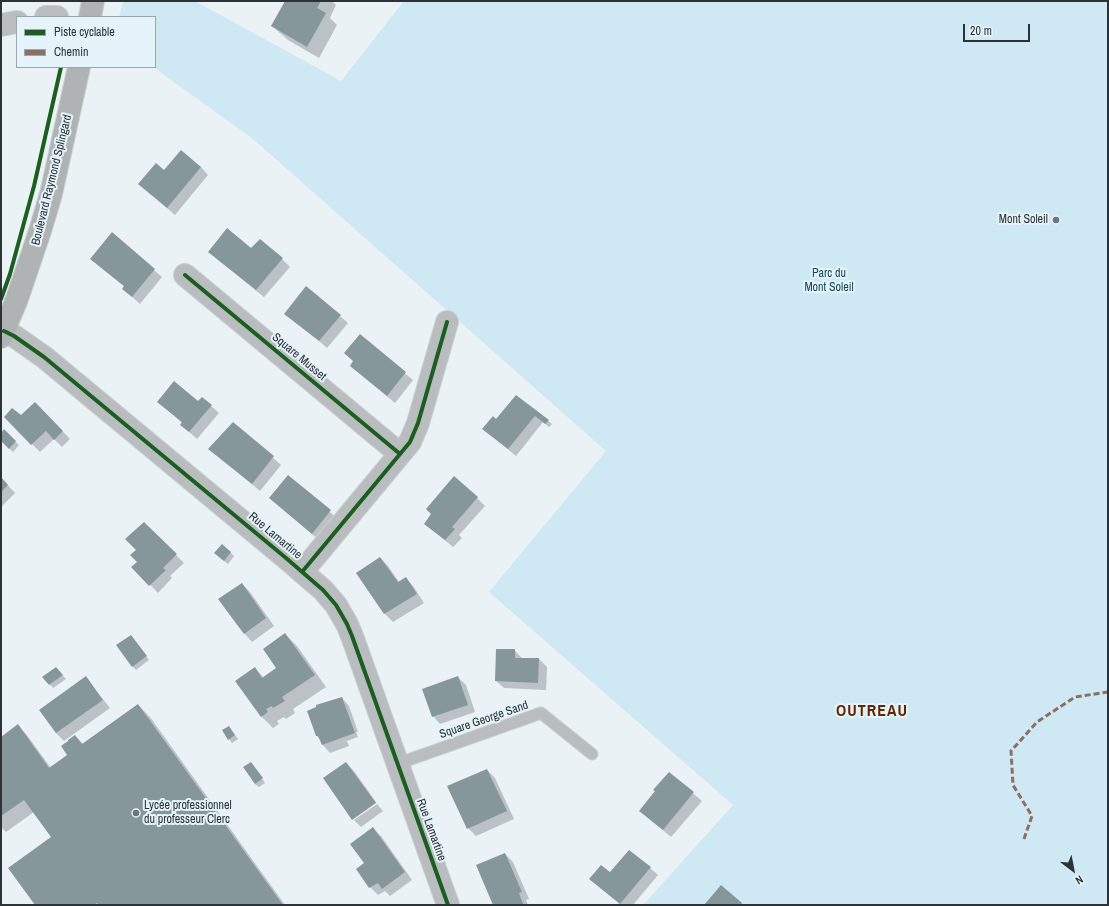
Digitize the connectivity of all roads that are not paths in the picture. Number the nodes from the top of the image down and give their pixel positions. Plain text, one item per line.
1 (93, 1) edge
2 (90, 16) edge
3 (16, 22) edge
4 (1, 25) edge
5 (79, 68) edge
6 (185, 275) dead end
7 (447, 322) dead end
8 (2, 334) edge
9 (400, 454) junction
10 (302, 572) junction
11 (592, 754) dead end
12 (397, 764) junction
13 (448, 905) edge

1 - 2 main road
3 - 4 street
5 - 8 main road, Boulevard Raymond Splingard
6 - 9 street, Square Musset
7 - 9 street
8 - 10 street, Rue Lamartine
9 - 10 street
10 - 12 street, Rue Lamartine
11 - 12 lane, Square George Sand
12 - 13 street, Rue Lamartine

